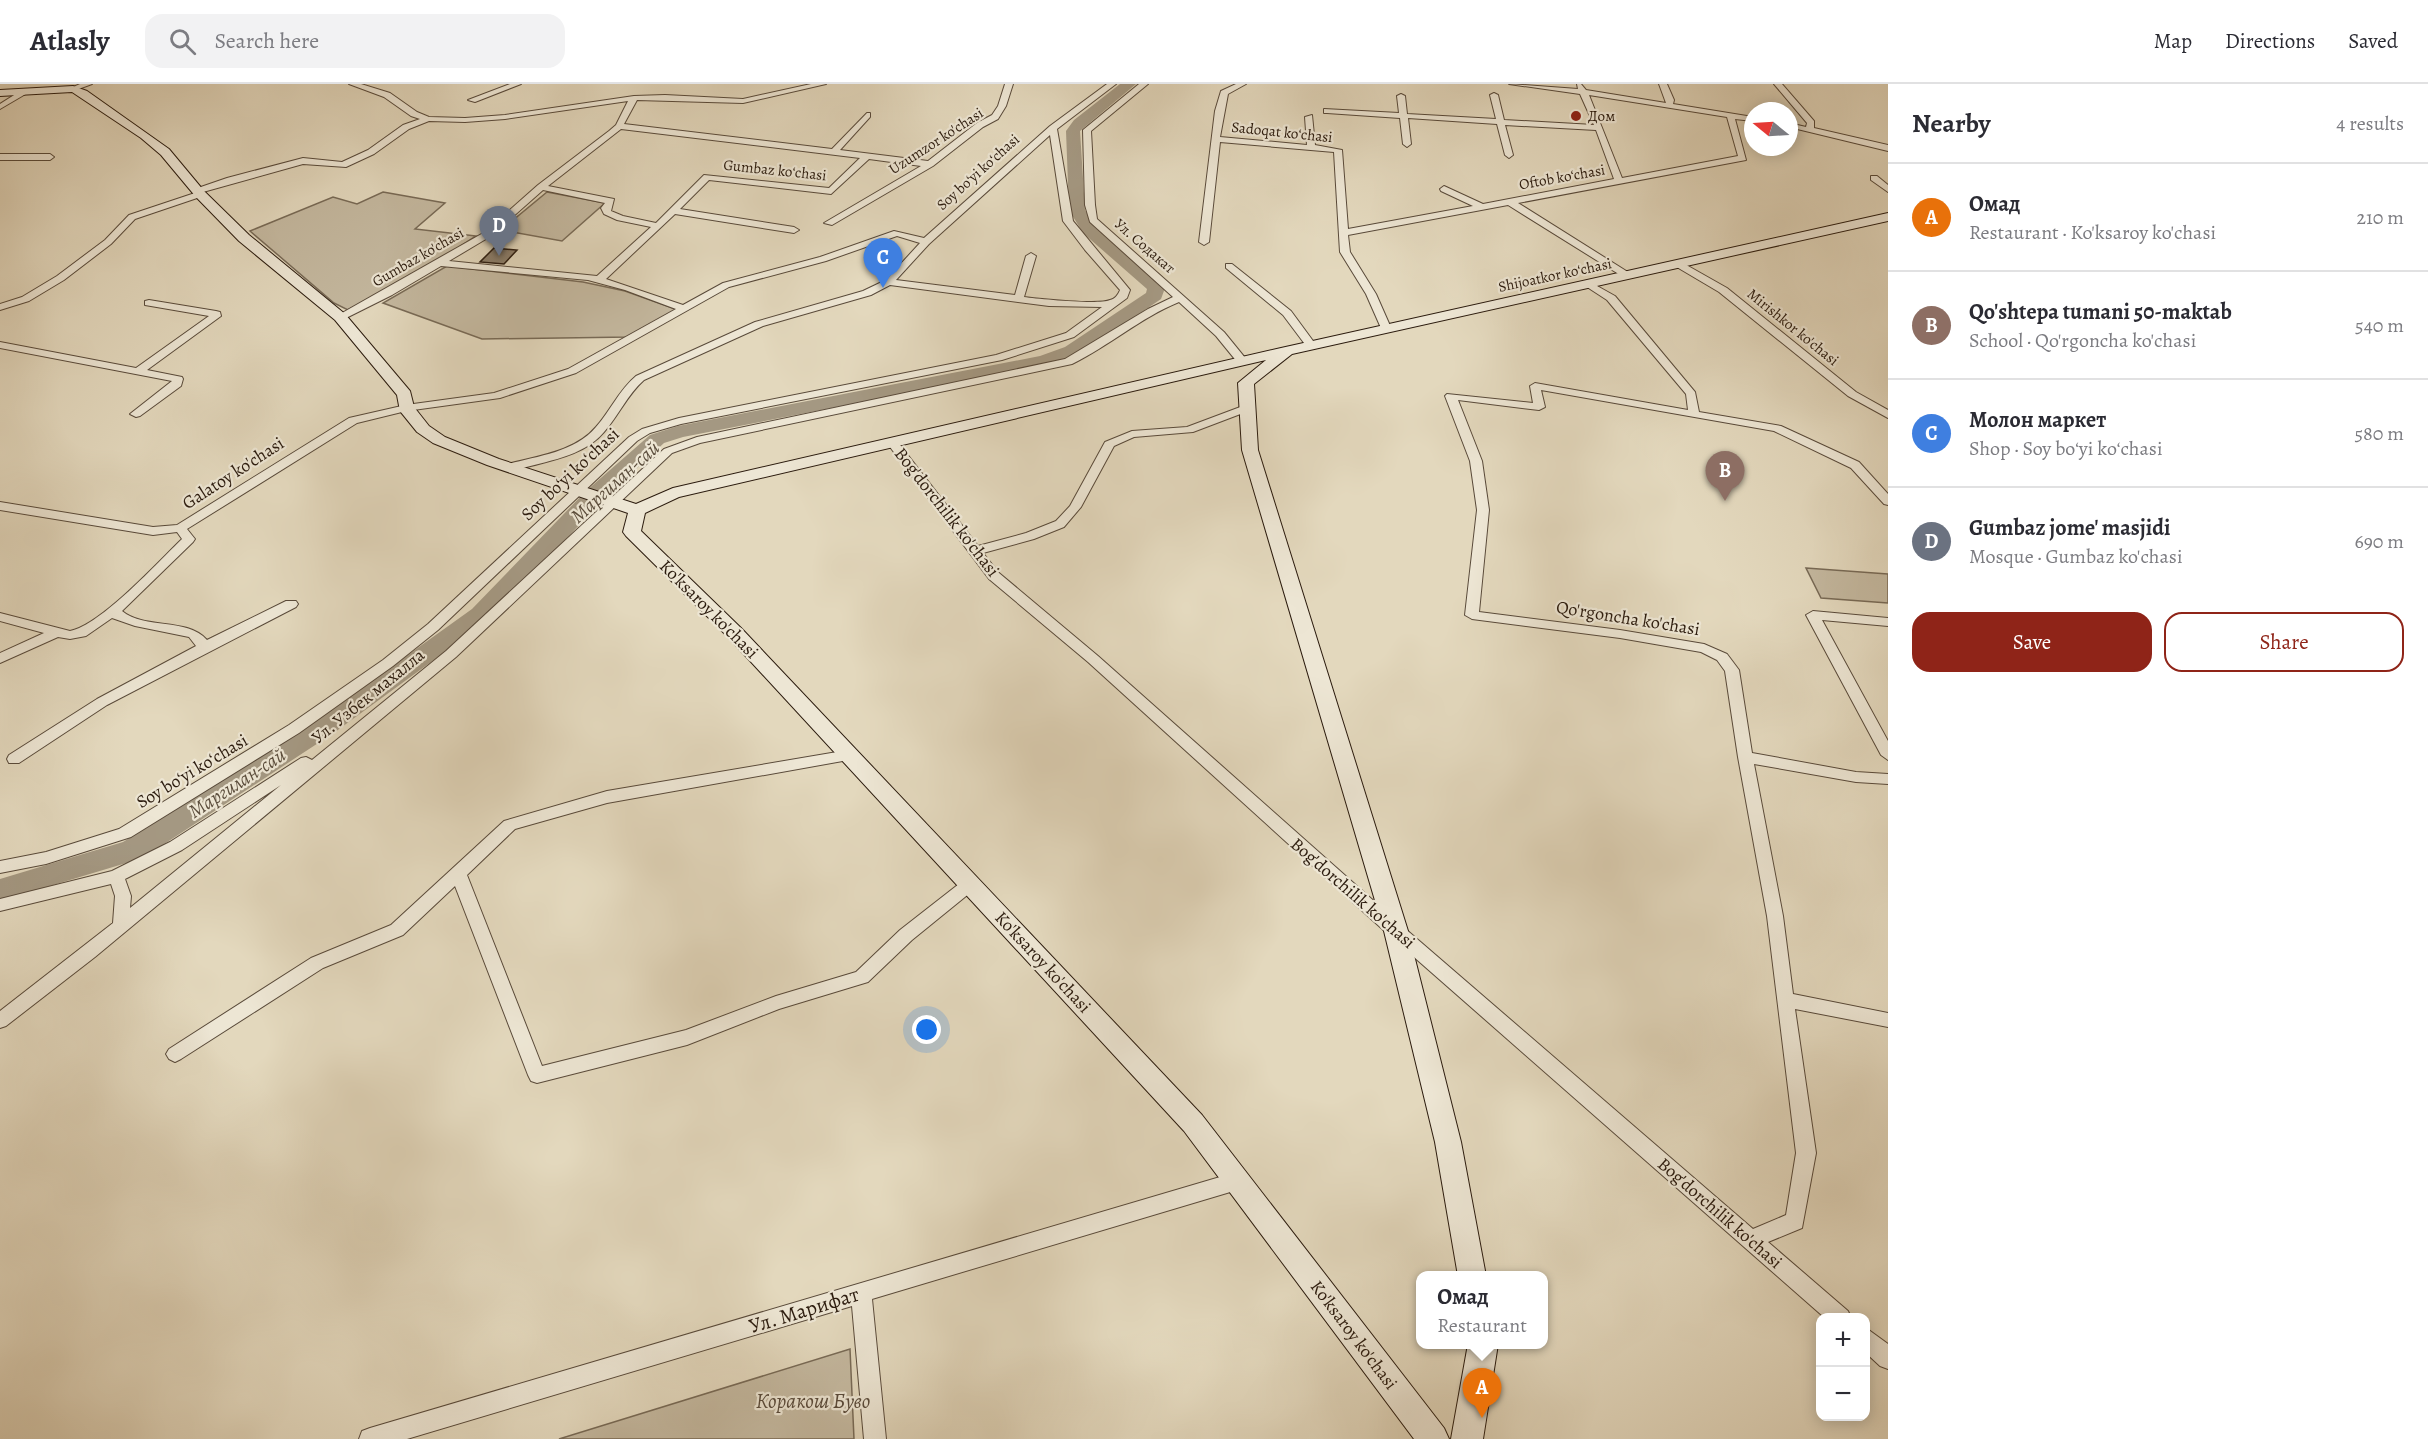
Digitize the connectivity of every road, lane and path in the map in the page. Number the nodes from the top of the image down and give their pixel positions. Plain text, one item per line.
1 (88, 84) edge
2 (353, 84) edge
3 (517, 84) edge
4 (822, 84) edge
5 (1009, 84) edge
6 (1113, 84) edge
7 (1144, 84) edge
8 (1242, 84) edge
9 (1513, 84) edge
10 (1663, 84) edge
11 (1778, 84) edge
12 (1581, 88) edge
13 (73, 89) junction
14 (25, 92) junction
15 (0, 93) edge
16 (1494, 95) dead end
17 (1401, 96) dead end
18 (634, 98) junction
19 (472, 100) dead end
20 (1670, 106) junction
21 (0, 107) edge
22 (1328, 111) dead end
23 (867, 115) dead end
24 (1730, 115) junction
25 (1404, 116) junction
26 (1309, 117) dead end
27 (1744, 117) edge
28 (428, 119) junction
29 (1500, 122) junction
30 (619, 126) junction
31 (1798, 127) edge
32 (1053, 128) junction
33 (1599, 128) junction
34 (1810, 130) junction
35 (1216, 139) junction
36 (1407, 144) dead end
37 (1311, 146) junction
38 (1888, 148) edge
39 (835, 152) junction
40 (1509, 155) dead end
41 (868, 156) junction
42 (0, 157) edge
43 (50, 157) dead end
44 (930, 164) junction
45 (1874, 178) dead end
46 (1619, 181) junction
47 (542, 187) junction
48 (1444, 189) dead end
49 (1888, 189) edge
50 (199, 192) junction
51 (1509, 201) junction
52 (1480, 206) junction
53 (673, 211) junction
54 (1888, 217) edge
55 (828, 223) dead end
56 (658, 226) junction
57 (794, 230) dead end
58 (1342, 232) junction
59 (926, 242) junction
60 (1204, 242) dead end
61 (1031, 256) dead end
62 (441, 263) junction
63 (1678, 264) junction
64 (1229, 266) dead end
65 (1628, 276) junction
66 (599, 280) junction
67 (889, 282) junction
68 (1590, 285) junction
69 (1019, 298) junction
70 (1181, 298) junction
71 (149, 303) dead end
72 (1112, 304) junction
73 (0, 307) edge
74 (683, 308) junction
75 (340, 316) junction
76 (1386, 328) junction
77 (1311, 345) junction
78 (3, 348) edge
79 (1287, 351) junction
80 (1242, 361) junction
81 (138, 371) junction
82 (1246, 393) junction
83 (406, 408) junction
84 (136, 414) dead end
85 (1694, 415) junction
86 (1888, 416) edge
87 (893, 443) junction
88 (512, 467) junction
89 (578, 490) junction
90 (1888, 501) edge
91 (612, 504) junction
92 (0, 506) edge
93 (637, 510) junction
94 (180, 528) junction
95 (976, 551) junction
96 (291, 604) dead end
97 (115, 610) junction
98 (0, 617) edge
99 (1888, 622) edge
100 (57, 632) junction
101 (205, 647) junction
102 (0, 658) edge
103 (383, 709) junction
104 (849, 755) junction
105 (1888, 755) edge
106 (1745, 757) junction
107 (14, 759) dead end
108 (1888, 779) edge
109 (0, 867) edge
110 (458, 873) junction
111 (116, 876) junction
112 (970, 884) junction
113 (0, 905) edge
114 (121, 925) junction
115 (1396, 931) junction
116 (1785, 1000) junction
117 (1888, 1020) edge
118 (0, 1021) edge
119 (175, 1053) dead end
120 (1237, 1181) junction
121 (1751, 1239) junction
122 (1471, 1271) edge
123 (861, 1293) junction
124 (1836, 1313) edge
125 (1870, 1342) edge
126 (1482, 1349) edge
127 (1888, 1358) edge
128 (370, 1439) edge
129 (874, 1439) edge
130 (1433, 1439) edge
131 (1467, 1439) edge

1 - 13 street
2 - 28 street
3 - 19 street
4 - 18 street
5 - 44 street, Uzumzor ko'chasi
6 - 32 street, Soy boʻyi koʻchasi
7 - 70 street, Ул. Содакат
8 - 35 street, Sadoqat koʻchasi
9 - 12 street
10 - 20 street
11 - 34 street
12 - 20 street
12 - 33 street
13 - 14 street
13 - 50 street
14 - 15 street
14 - 21 street
16 - 29 street
17 - 25 street
18 - 28 street
18 - 30 street, Gumbaz ko'chasi
20 - 24 street
22 - 25 street
23 - 39 street
24 - 27 street
24 - 46 street, Oftob koʻchasi
25 - 29 street
25 - 36 street
26 - 37 street
28 - 50 street
29 - 33 street
29 - 40 street
30 - 39 street
30 - 47 street, Gumbaz ko'chasi
31 - 34 street
32 - 59 street, Soy boʻyi koʻchasi
32 - 72 street
33 - 46 street
34 - 38 street
35 - 37 street, Sadoqat koʻchasi
35 - 60 street, Sadoqat koʻchasi
37 - 58 street, Sadoqat koʻchasi
39 - 41 street
41 - 44 street
41 - 53 street, Gumbaz koʻchasi
42 - 43 street
44 - 55 street, Uzumzor ko'chasi
45 - 49 street
46 - 51 street, Oftob koʻchasi
47 - 56 street
47 - 62 street, Gumbaz ko'chasi
48 - 52 street
50 - 73 street
50 - 75 street
51 - 52 street, Oftob koʻchasi
51 - 65 street
52 - 58 street, Oftob koʻchasi
53 - 56 street, Gumbaz koʻchasi
53 - 57 street
54 - 63 street, Shijoatkor koʻchasi
56 - 66 street, Gumbaz koʻchasi
58 - 76 street, Sadoqat koʻchasi
59 - 67 street, Soy boʻyi koʻchasi
59 - 74 street
61 - 69 street
62 - 66 street
62 - 75 street, Gumbaz ko'chasi
63 - 65 street, Shijoatkor koʻchasi
63 - 86 street, Mirishkor ko'chasi
64 - 77 street
65 - 68 street, Shijoatkor koʻchasi
66 - 74 street
67 - 69 street
67 - 88 street, Soy boʻyi koʻchasi
68 - 76 street, Shijoatkor koʻchasi
68 - 85 street
69 - 72 street
70 - 80 street, Ул. Содакат
70 - 91 street, Ул. Узбек махалла
71 - 81 street
72 - 89 street, Soy boʻyi koʻchasi
74 - 83 street
75 - 83 street
76 - 77 street, Shijoatkor koʻchasi
77 - 79 street, Shijoatkor koʻchasi
78 - 81 street
79 - 80 street
79 - 82 street, Shijoatkor koʻchasi
80 - 82 street
80 - 87 street
81 - 84 street
82 - 95 street
82 - 115 street
83 - 88 street
83 - 94 street, Galatoy ko'chasi
85 - 90 street, Qo'rgoncha ko'chasi
85 - 106 street, Qo'rgoncha ko'chasi
87 - 93 street
87 - 95 street, Bog'dorchilik ko'chasi
88 - 89 street
89 - 91 street
89 - 109 street, Soy boʻyi koʻchasi
91 - 93 street
91 - 103 street, Ул. Узбек махалла
92 - 94 street, Galatoy ko'chasi
93 - 104 street, Ko'ksaroy ko'chasi
94 - 97 street
95 - 115 street, Bog'dorchilik ko'chasi
96 - 101 street
97 - 100 street
97 - 101 street
98 - 100 street
99 - 105 street
100 - 102 street
101 - 107 street
103 - 111 street
103 - 114 street, Ул. Узбек махалла
104 - 110 street
104 - 112 street, Ko'ksaroy ko'chasi
106 - 108 street
106 - 116 street, Qo'rgoncha ko'chasi
110 - 112 street
110 - 119 street
111 - 113 street
111 - 114 street
112 - 120 street, Ko'ksaroy ko'chasi
114 - 118 street, Ул. Узбек махалла
115 - 121 street, Bog'dorchilik ko'chasi
115 - 122 street
116 - 117 street
116 - 121 street, Qo'rgoncha ko'chasi
120 - 123 street, Ул. Марифат
120 - 130 street, Ko'ksaroy ko'chasi
121 - 124 street, Bog'dorchilik ko'chasi
123 - 128 street, Ул. Марифат
123 - 129 street
125 - 127 street
126 - 131 street

